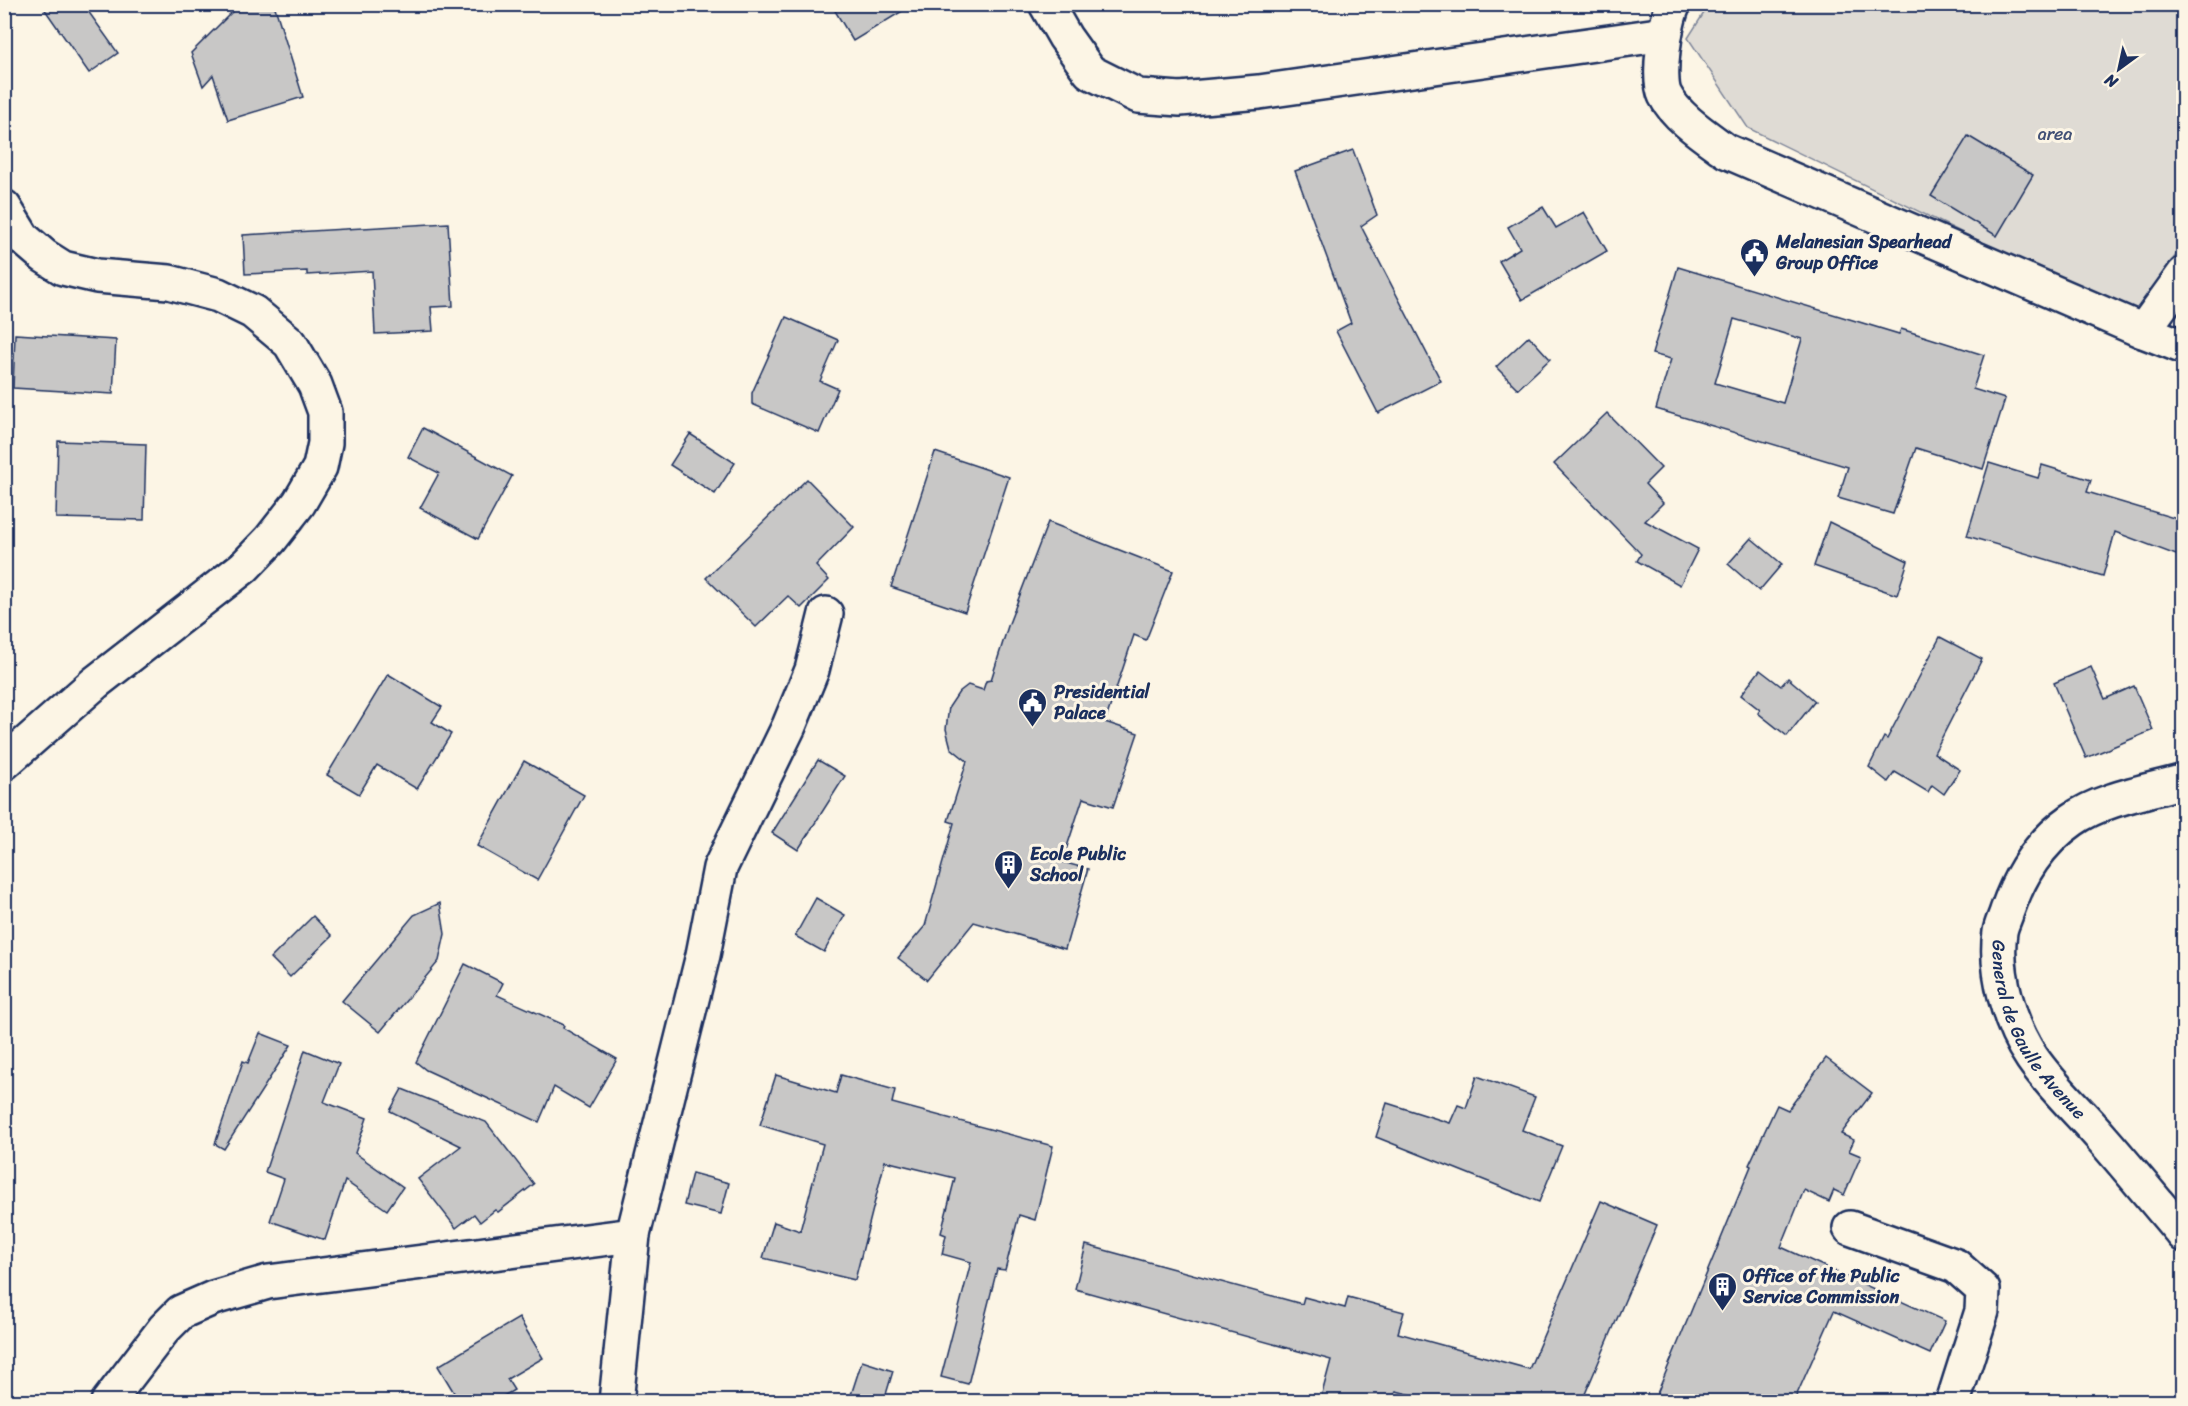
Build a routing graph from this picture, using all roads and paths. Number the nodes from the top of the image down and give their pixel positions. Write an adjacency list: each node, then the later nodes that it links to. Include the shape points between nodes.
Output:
1 (1046, 4): 2 (street, via 1090,72 1138,96 1180,99 1259,92)
2 (1670, 19): 5 (street, via 1662,54 1664,94 1686,120 1726,151)
3 (4, 207): 8 (street, via 23,238 63,268 97,276 169,282 218,295 253,312 290,343 315,385 325,412 320,467 299,503 270,540 244,567 95,683)
4 (2184, 274): 5 (street)
5 (2143, 331): 6 (street)
6 (2184, 347)
7 (826, 614): 11 (street, via 812,670 789,726 720,868 703,955)
8 (4, 763)
9 (2184, 781): 12 (street, General de Gaulle Avenue, via 2092,809 2049,838 2031,859 2014,892 2000,931 1999,957 2003,988 2031,1057)
10 (1850, 1228): 15 (street, via 1956,1266 1983,1290 1982,1311)
11 (633, 1235): 13 (street, via 268,1282 213,1298 181,1312); 14 (street)
12 (2184, 1235)
13 (108, 1401)
14 (616, 1401)
15 (1953, 1401)

